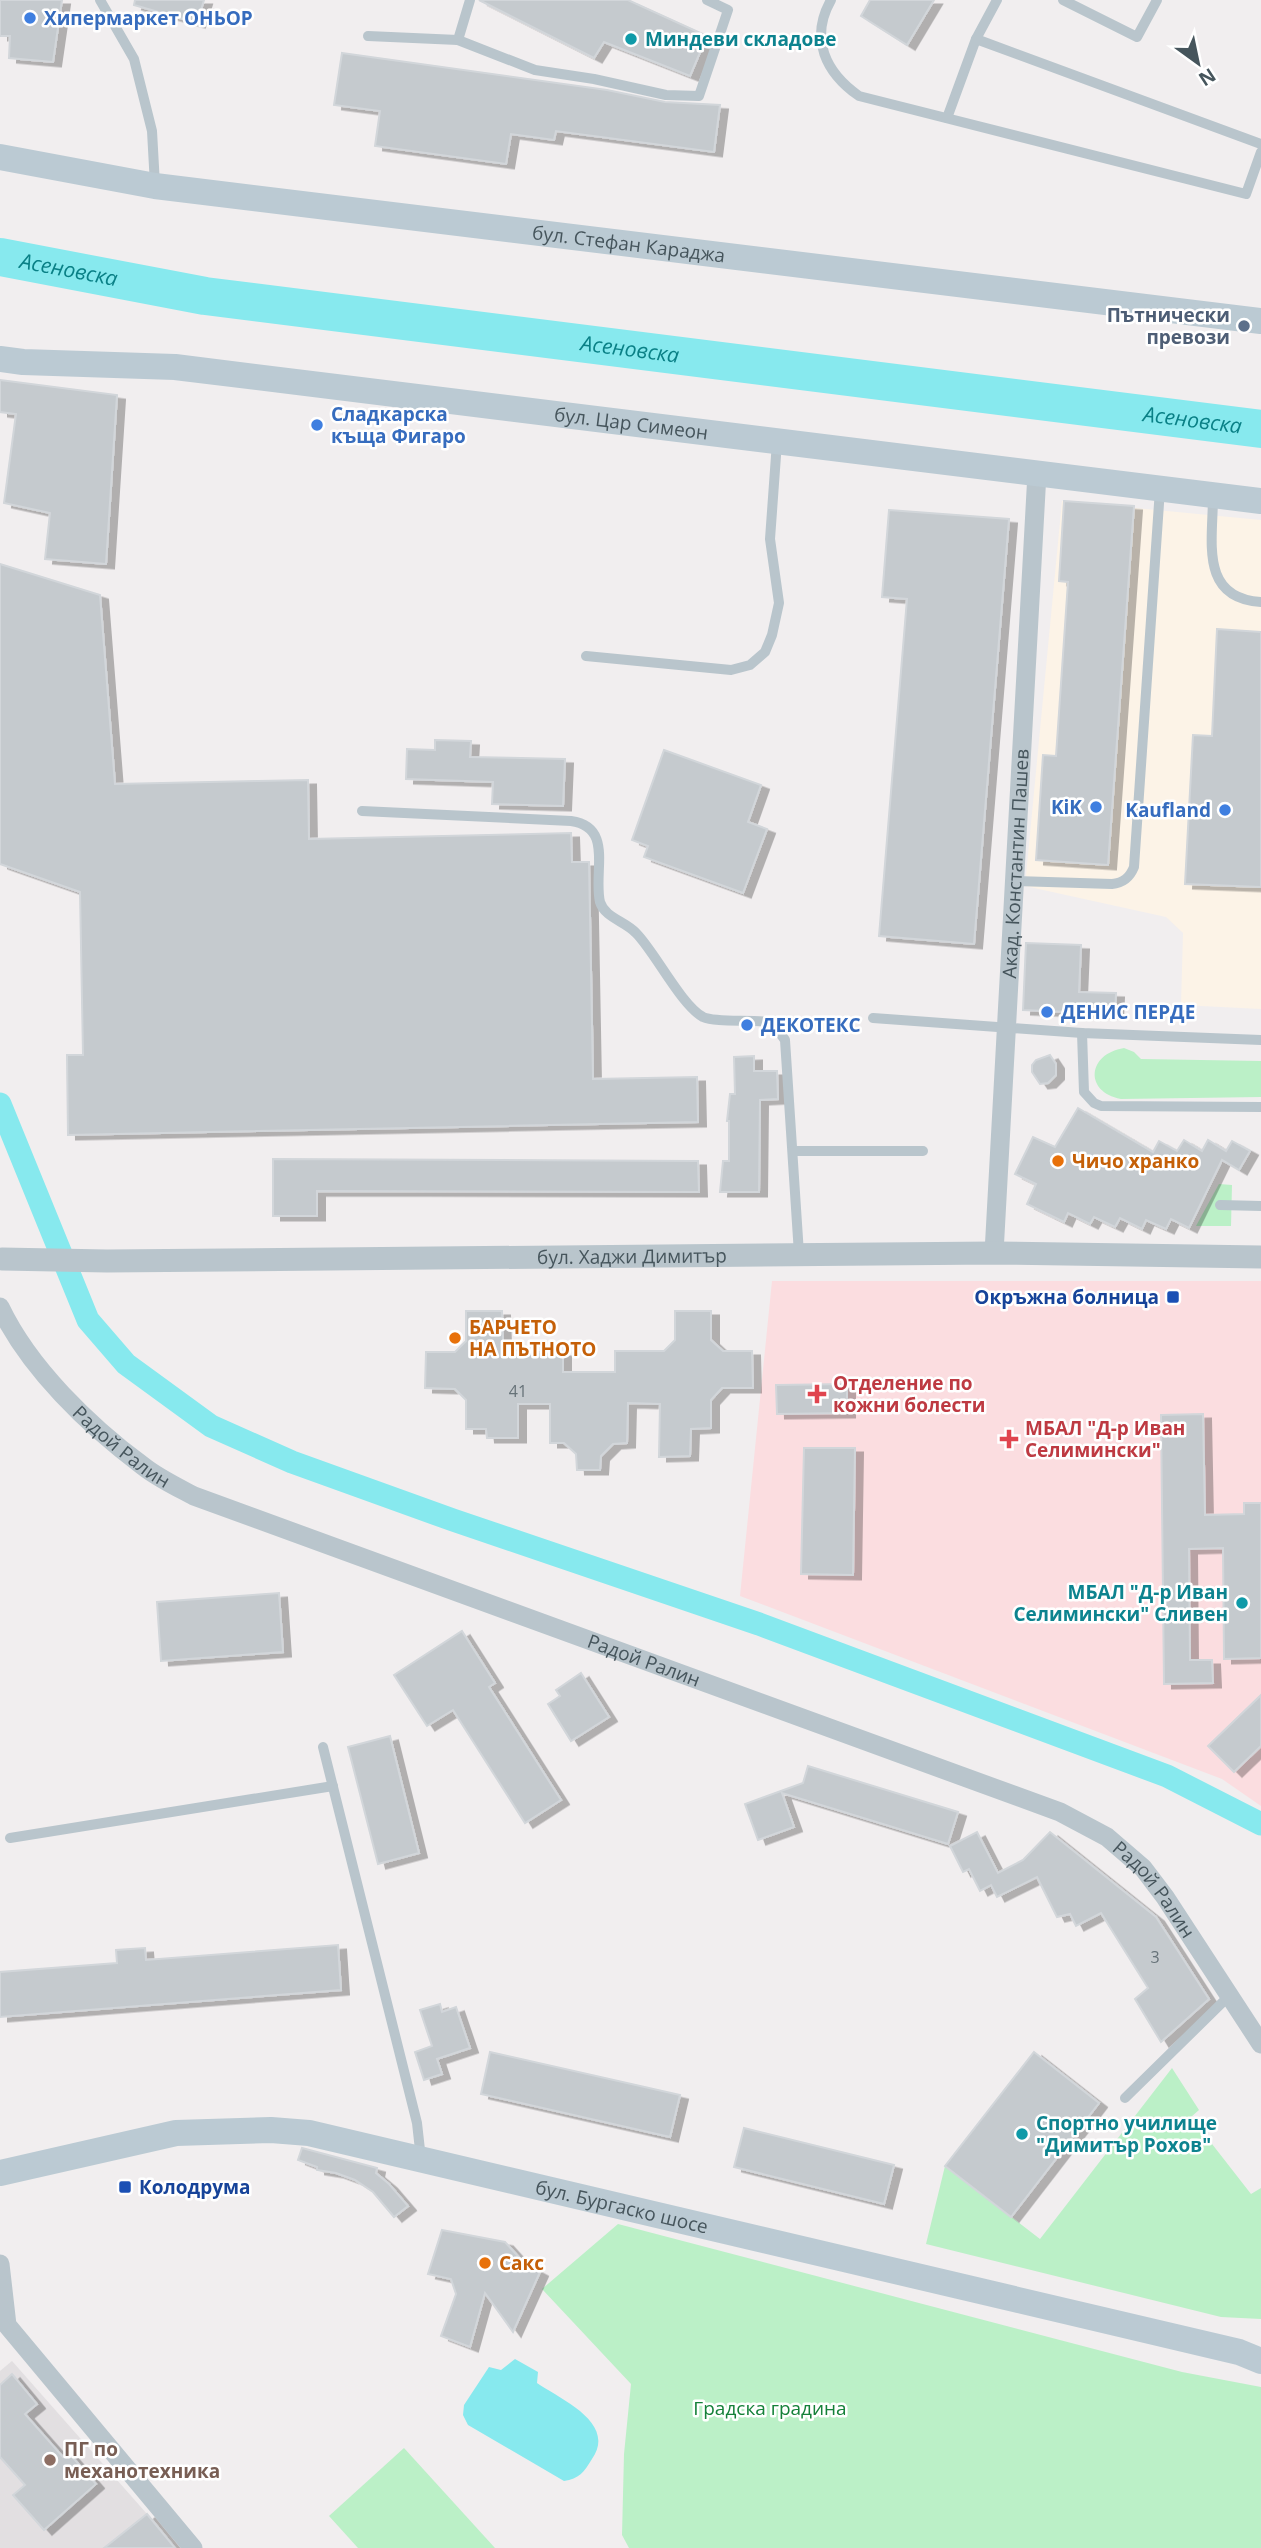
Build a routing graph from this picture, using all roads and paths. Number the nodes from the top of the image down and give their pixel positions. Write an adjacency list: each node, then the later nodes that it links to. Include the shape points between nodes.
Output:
1 (100, 0): 15 (lane, via 134,59 152,131)
2 (470, 0): 10 (lane)
3 (707, 0): 10 (lane, via 728,10 699,96 666,95 535,70)
4 (831, 0): 11 (lane, via 821,29 822,49 842,84 859,96)
5 (997, 0): 9 (lane)
6 (1063, 0): 7 (lane, via 1137,37)
7 (1157, 0)
8 (368, 36): 10 (lane)
9 (976, 39): 11 (lane); 12 (lane)
10 (458, 40)
11 (947, 118): 13 (lane, via 1246,194)
12 (1261, 144)
13 (1261, 152)
14 (0, 157): 15 (main road, бул. Стефан Караджа)
15 (155, 186): 16 (main road, бул. Стефан Караджа)
16 (1261, 321)
17 (0, 359): 18 (main road, бул. Цар Симеон, via 175,367)
18 (778, 441): 19 (main road, бул. Цар Симеон); 24 (lane, via 769,539 779,603 765,652 750,665 731,670)
19 (1037, 473): 20 (main road, бул. Цар Симеон); 26 (street, Акад. Константин Пашев)
20 (1160, 489): 21 (main road, бул. Цар Симеон); 26 (lane, via 1134,867 1118,883)
21 (1213, 495): 22 (main road, бул. Цар Симеон); 23 (lane, via 1217,579 1236,597)
22 (1261, 501)
23 (1261, 602)
24 (586, 656)
25 (362, 811): 32 (lane, via 586,824 597,841 604,910 634,931 691,1006 704,1017 767,1022 781,1033 787,1048)
26 (1014, 881): 28 (street, Акад. Константин Пашев)
27 (873, 1018): 28 (lane)
28 (1006, 1026): 29 (lane); 36 (street, Акад. Константин Пашев)
29 (1082, 1033): 30 (lane); 31 (lane, via 1082,1085 1088,1098 1101,1106)
30 (1261, 1040)
31 (1261, 1107)
32 (793, 1151): 33 (lane); 37 (lane)
33 (923, 1151)
34 (1220, 1205): 35 (lane)
35 (1261, 1206)
36 (994, 1253): 37 (street, бул. Хаджи Димитър); 38 (street, бул. Хаджи Димитър)
37 (799, 1255): 39 (street, бул. Хаджи Димитър)
38 (1261, 1257)
39 (6, 1259)
40 (0, 1307): 44 (street, Радой Ралин, via 32,1358 85,1418 144,1468 194,1496 1060,1812 1107,1837 1143,1868)
41 (323, 1747): 42 (lane)
42 (333, 1786): 43 (lane); 47 (lane)
43 (10, 1838)
44 (1230, 1995): 45 (street, Радой Ралин); 46 (lane)
45 (1261, 2044)
46 (1125, 2098)
47 (421, 2159): 48 (main road, бул. Бургаско шосе, via 309,2133 257,2130 176,2133); 51 (main road, бул. Бургаско шосе)
48 (0, 2173)
49 (0, 2264): 50 (street)
50 (4, 2328): 52 (street)
51 (1254, 2356)
52 (193, 2548)

